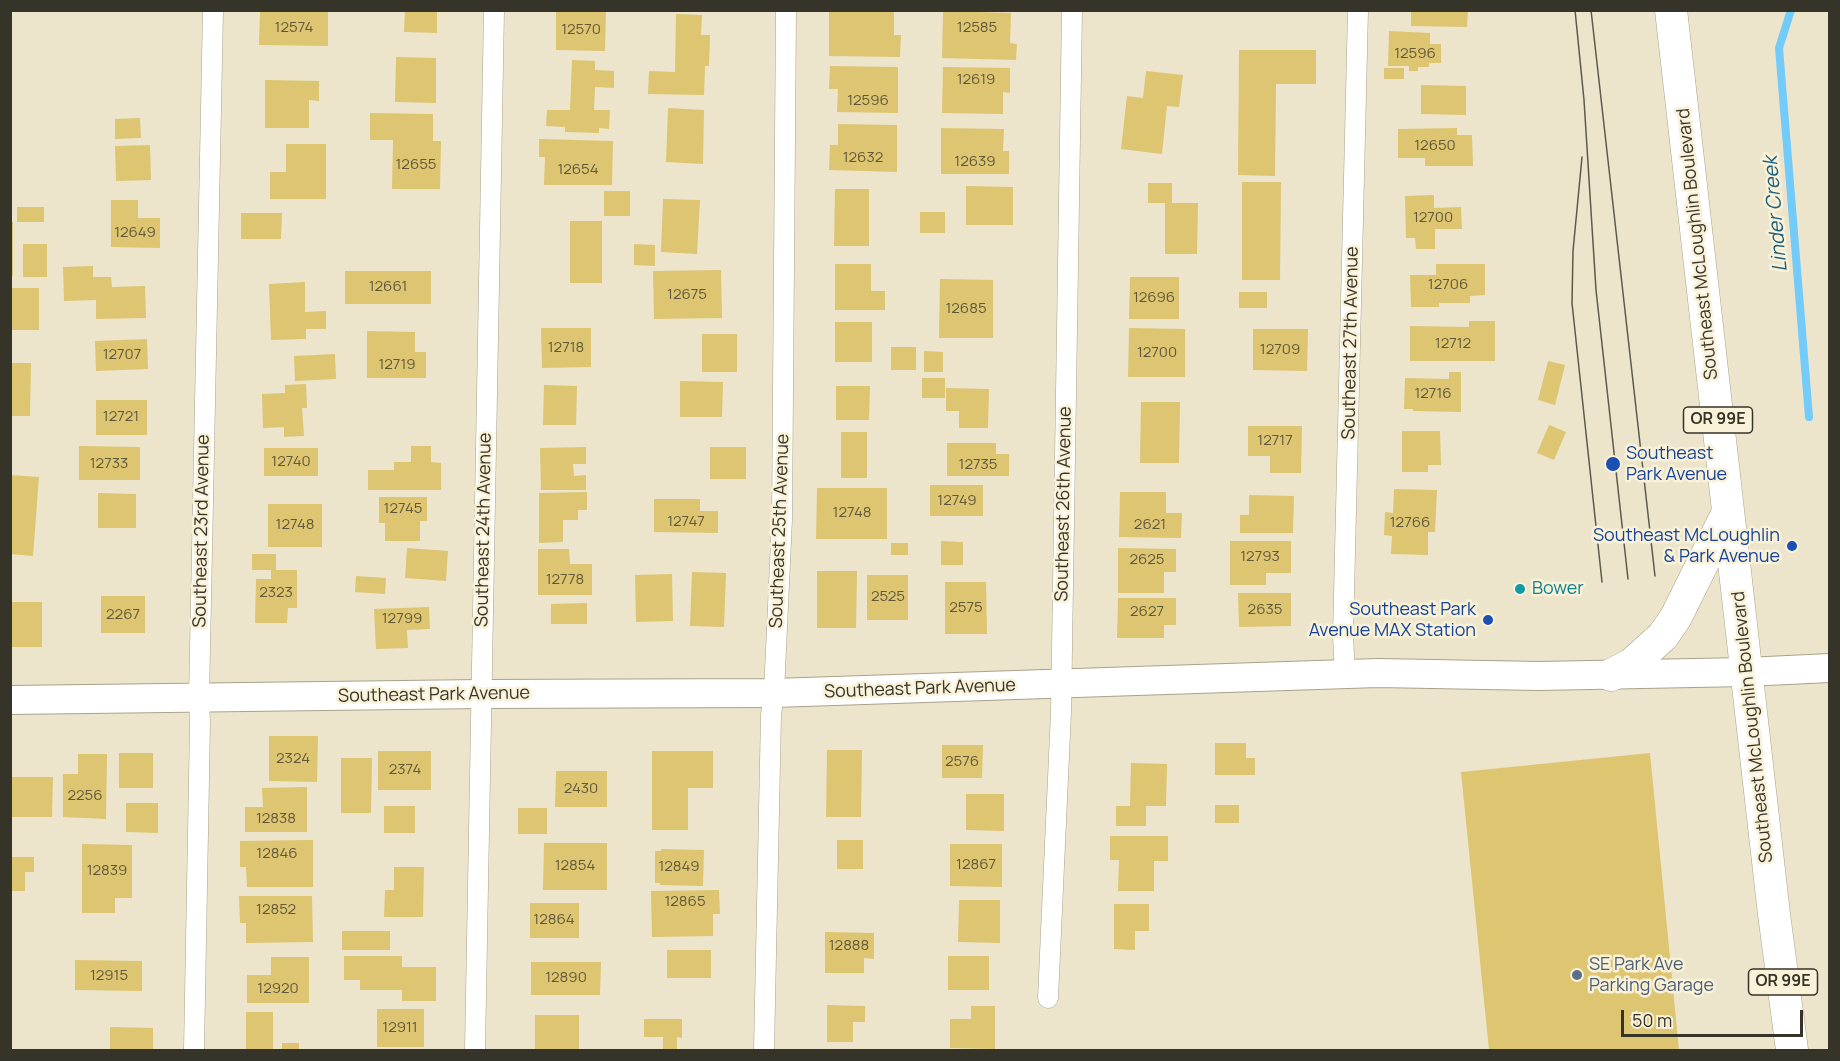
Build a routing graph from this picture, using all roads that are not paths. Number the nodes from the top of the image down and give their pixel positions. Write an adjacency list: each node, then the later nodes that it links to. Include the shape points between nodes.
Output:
1 (213, 10): 15 (street, Southeast 23rd Avenue)
2 (495, 10): 14 (street, Southeast 24th Avenue)
3 (786, 10): 13 (street, Southeast 25th Avenue, via 782,519)
4 (1072, 10): 12 (street, Southeast 26th Avenue)
5 (1358, 10): 10 (street, Southeast 27th Avenue)
6 (1671, 10): 7 (main road, Southeast McLoughlin Boulevard / OR 99E)
7 (1728, 512): 9 (main road, Southeast McLoughlin Boulevard / OR 99E); 11 (main road, via 1663,636 1632,664)
8 (1830, 668): 9 (street, Southeast Park Avenue)
9 (1746, 672): 11 (street, Southeast Park Avenue); 21 (main road, Southeast McLoughlin Boulevard / OR 99E)
10 (1345, 674): 11 (street, Southeast Park Avenue); 12 (street, Southeast Park Avenue)
11 (1611, 675)
12 (1060, 684): 13 (street, Southeast Park Avenue); 17 (street, Southeast 26th Avenue)
13 (774, 693): 14 (street, Southeast Park Avenue); 20 (street, Southeast 25th Avenue)
14 (481, 694): 15 (street, Southeast Park Avenue); 19 (street, Southeast 24th Avenue)
15 (199, 698): 16 (street, Southeast Park Avenue); 18 (street, Southeast 23rd Avenue)
16 (10, 700)
17 (1048, 998)
18 (194, 1050)
19 (475, 1050)
20 (764, 1050)
21 (1792, 1050)

